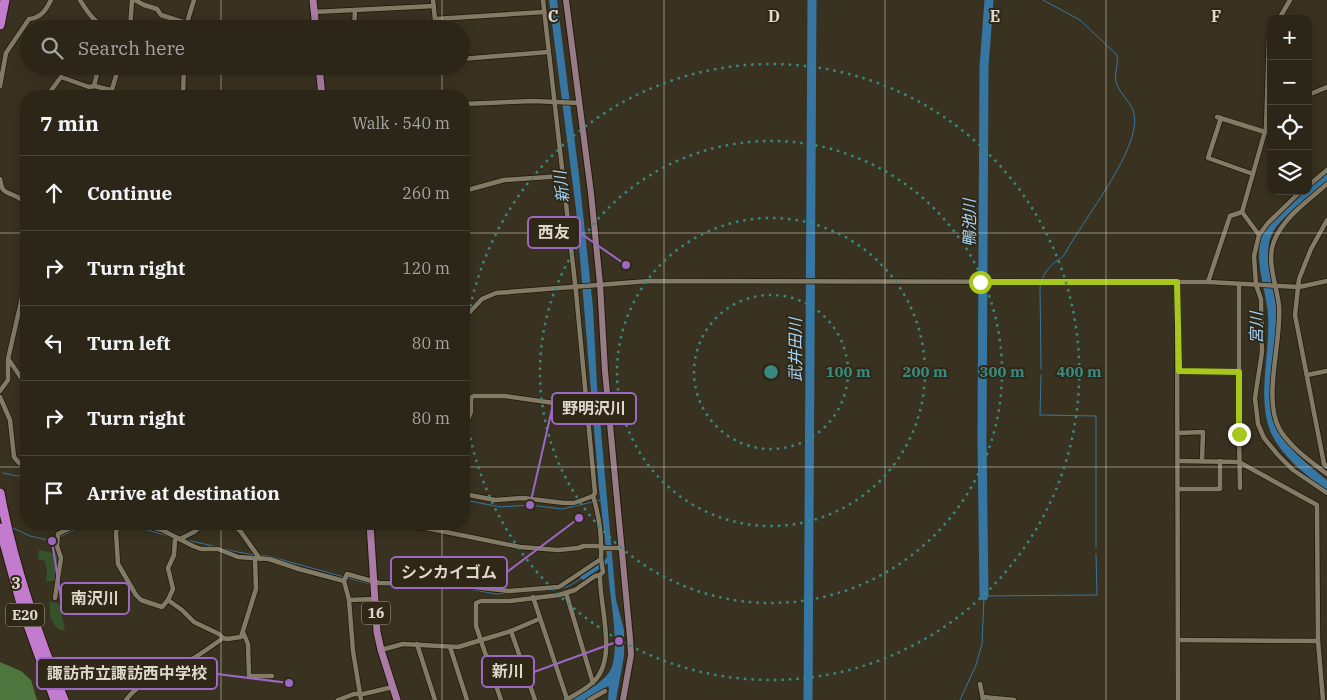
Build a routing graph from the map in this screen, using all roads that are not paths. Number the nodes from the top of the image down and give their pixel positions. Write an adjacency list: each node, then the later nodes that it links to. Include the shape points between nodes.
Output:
1 (51, 0): 16 (street, via 46,11)
2 (80, 0): 17 (street)
3 (134, 0): 18 (street); 19 (street)
4 (194, 0): 20 (street)
5 (313, 0): 12 (main road)
6 (543, 0): 13 (street)
7 (566, 0): 40 (street)
8 (1290, 0): 14 (street)
9 (4, 3): 23 (highway)
10 (433, 3): 11 (street); 15 (street)
11 (355, 10): 12 (street); 22 (street)
12 (314, 12): 21 (main road)
13 (544, 12): 15 (street); 25 (street)
14 (1282, 15)
15 (435, 19)
16 (28, 20)
17 (97, 20)
18 (131, 20)
19 (177, 20)
20 (187, 20)
21 (315, 20)
22 (354, 20)
23 (0, 25)
24 (20, 32): 31 (street, via 6,53)
25 (548, 52): 26 (street); 39 (street)
26 (470, 58)
27 (97, 75): 32 (street)
28 (116, 75): 35 (street)
29 (185, 75): 36 (street)
30 (320, 75): 37 (main road)
31 (0, 86)
32 (94, 86): 34 (street, via 61,76); 35 (street)
33 (1327, 87): 38 (street)
34 (51, 90)
35 (111, 90)
36 (183, 90)
37 (321, 90)
38 (1312, 93)
39 (556, 103): 40 (street); 41 (street); 46 (street)
40 (576, 103): 59 (street, via 592,193)
41 (470, 104)
42 (1268, 105): 43 (street)
43 (1265, 132): 45 (street); 45 (street, via 1219,118 1208,158)
44 (1327, 170): 48 (street)
45 (1253, 174): 53 (street)
46 (563, 176): 50 (street, via 504,180); 62 (street)
47 (0, 179): 52 (street, via 2,190)
48 (1312, 183)
49 (1327, 184): 63 (street, via 1286,222 1275,239 1271,260)
50 (470, 189)
51 (1297, 195): 55 (street)
52 (20, 199)
53 (1242, 212): 55 (street); 58 (street, via 1230,216)
54 (1327, 220): 64 (street, via 1311,248)
55 (1259, 235): 61 (street, via 1254,256)
56 (1327, 281): 64 (street)
57 (1177, 282): 58 (street); 59 (street, via 649,281); 68 (street)
58 (1208, 282): 60 (street)
59 (597, 284): 62 (street); 101 (street)
60 (1239, 284): 61 (street); 70 (street)
61 (1256, 285): 63 (street); 88 (street, via 1261,299 1262,352 1255,398 1258,424 1278,456)
62 (576, 286): 66 (street, via 496,293); 75 (street)
63 (1275, 286): 64 (street); 84 (street, via 1279,334 1273,375 1273,409 1280,429 1297,452)
64 (1299, 287): 71 (street, via 1295,315)
65 (20, 309): 67 (street)
66 (470, 309)
67 (8, 358): 72 (street); 73 (street, via 8,380)
68 (1179, 371): 70 (street); 77 (street)
69 (1327, 371): 71 (street)
70 (1239, 372): 82 (street)
71 (1307, 375): 83 (street)
72 (20, 376)
73 (0, 391)
74 (0, 397): 81 (street, via 10,420 14,457)
75 (586, 405): 76 (street, via 505,396 473,396); 90 (street)
76 (470, 414)
77 (1178, 433): 78 (street); 79 (street, via 1202,432)
78 (1178, 461): 79 (street); 86 (street)
79 (1202, 461): 80 (street)
80 (1220, 461): 82 (street); 86 (street, via 1220,489)
81 (20, 462)
82 (1239, 462): 85 (street); 119 (street, via 1317,504)
83 (1327, 467)
84 (1327, 474)
85 (1240, 488)
86 (1178, 489): 117 (street)
87 (0, 493): 131 (highway, E20, via 30,609)
88 (1327, 493)
89 (470, 495): 90 (street, via 495,500 523,498 564,503)
90 (593, 496): 100 (street)
91 (0, 528): 130 (highway, E20, via 23,611)
92 (66, 530): 108 (street, via 58,534 61,558)
93 (117, 530): 111 (street, via 118,564 136,595 162,607)
94 (162, 530): 99 (street)
95 (196, 530): 99 (street)
96 (239, 530): 102 (street)
97 (370, 530): 106 (main road, 16)
98 (436, 530): 100 (street, via 520,547 558,550 584,546)
99 (179, 539): 102 (street, via 201,549); 111 (street, via 168,568 173,589)
100 (602, 548): 101 (street); 103 (street)
101 (620, 548): 141 (street, via 631,655)
102 (258, 558): 105 (street); 115 (street, via 256,589)
103 (601, 559): 104 (street, via 603,572); 106 (street, via 559,588 509,590)
104 (600, 575): 107 (street); 124 (street, via 605,653 602,671)
105 (344, 581): 106 (street, via 347,574); 112 (street)
106 (374, 581): 110 (main road, 16)
107 (566, 593): 109 (street); 124 (street)
108 (55, 598)
109 (533, 598): 113 (street); 118 (street, via 476,603 476,626)
110 (374, 599): 112 (street); 122 (main road, 16)
111 (168, 600): 116 (street, via 194,622)
112 (349, 600): 128 (street)
113 (539, 619): 114 (street); 139 (street)
114 (511, 631): 118 (street); 138 (street)
115 (243, 632): 116 (street, via 241,637); 123 (street, via 248,644 249,676)
116 (223, 638): 132 (street, via 175,669 151,679)
117 (1178, 640): 119 (street); 143 (street)
118 (481, 641): 121 (street); 137 (street)
119 (1318, 641): 144 (street)
120 (417, 644): 121 (street); 122 (street); 135 (street)
121 (450, 647): 136 (street)
122 (381, 650): 126 (main road, 16)
123 (272, 676)
124 (593, 683): 139 (street)
125 (980, 684): 129 (street)
126 (393, 687): 128 (street); 134 (main road, 16)
127 (605, 691): 140 (street)
128 (360, 697): 133 (street, via 354,694)
129 (983, 698): 142 (street)
130 (55, 700)
131 (64, 700)
132 (126, 700)
133 (338, 700)
134 (397, 700)
135 (435, 700)
136 (468, 700)
137 (500, 700)
138 (534, 700)
139 (566, 700)
140 (588, 700)
141 (622, 700)
142 (1014, 700)
143 (1178, 700)
144 (1323, 700)

